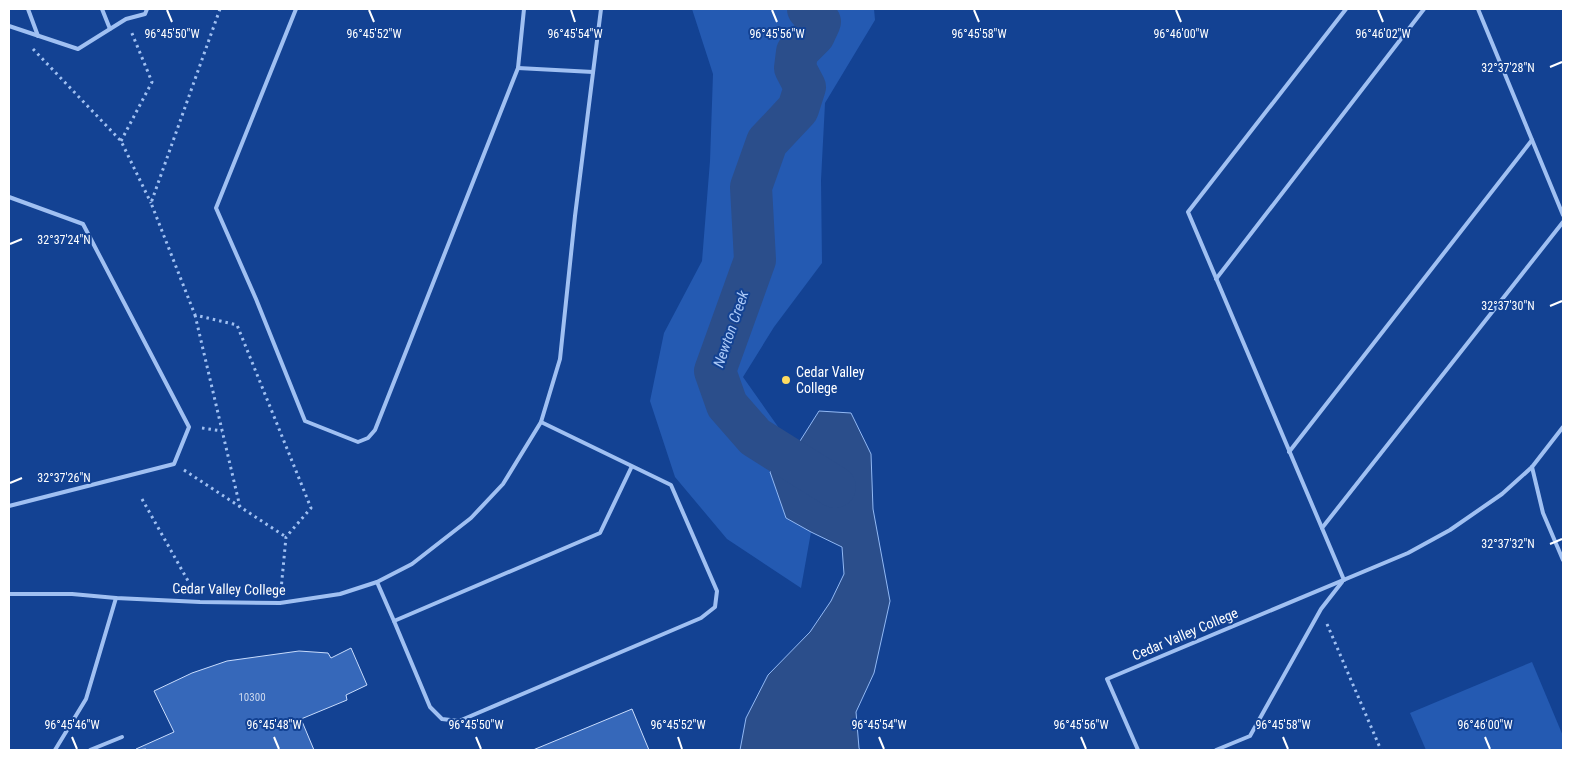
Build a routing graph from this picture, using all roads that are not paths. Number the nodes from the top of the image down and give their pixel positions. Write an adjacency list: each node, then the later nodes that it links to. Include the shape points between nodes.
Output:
1 (28, 9): 12 (lane)
2 (102, 9): 11 (lane)
3 (147, 9): 11 (lane, via 145,14 126,19)
4 (296, 9): 13 (lane, via 216,208 305,421 358,442 375,430)
5 (524, 9): 13 (lane)
6 (601, 9): 14 (lane, Cedar Valley College)
7 (1346, 9): 19 (lane, via 1188,212)
8 (1424, 9): 19 (lane)
9 (1478, 9): 15 (lane)
10 (9, 26): 12 (lane)
11 (110, 29): 12 (lane, via 78,49)
12 (38, 36)
13 (518, 68): 14 (lane)
14 (593, 72): 20 (lane, Cedar Valley College, via 560,359)
15 (1532, 140): 17 (lane); 22 (lane)
16 (9, 196): 25 (lane, via 83,224 189,427 174,464)
17 (1563, 214)
18 (1563, 222): 26 (lane)
19 (1216, 279): 22 (lane)
20 (540, 422): 23 (lane); 29 (lane, Cedar Valley College, via 503,484 471,518 412,564)
21 (1563, 427): 24 (lane, Cedar Valley College)
22 (1289, 452): 26 (lane)
23 (632, 466): 32 (lane, via 600,533); 32 (lane, via 671,485 718,590 715,607 701,618 458,721 442,719 430,707)
24 (1532, 467): 27 (lane, via 1543,513); 28 (lane, Cedar Valley College, via 1502,494 1450,530 1408,553)
25 (9, 506)
26 (1322, 528): 28 (lane)
27 (1563, 560)
28 (1344, 580): 36 (lane, Cedar Valley College, via 1107,679); 37 (lane, Cedar Valley College, via 1321,609 1250,736)
29 (377, 582): 31 (lane, Cedar Valley College, via 340,594 280,603); 32 (lane)
30 (9, 594): 31 (lane, Cedar Valley College)
31 (116, 598): 34 (lane, via 86,699)
32 (394, 621)
33 (122, 736): 35 (lane)
34 (55, 750)
35 (90, 750)
36 (1138, 750)
37 (1216, 750)

